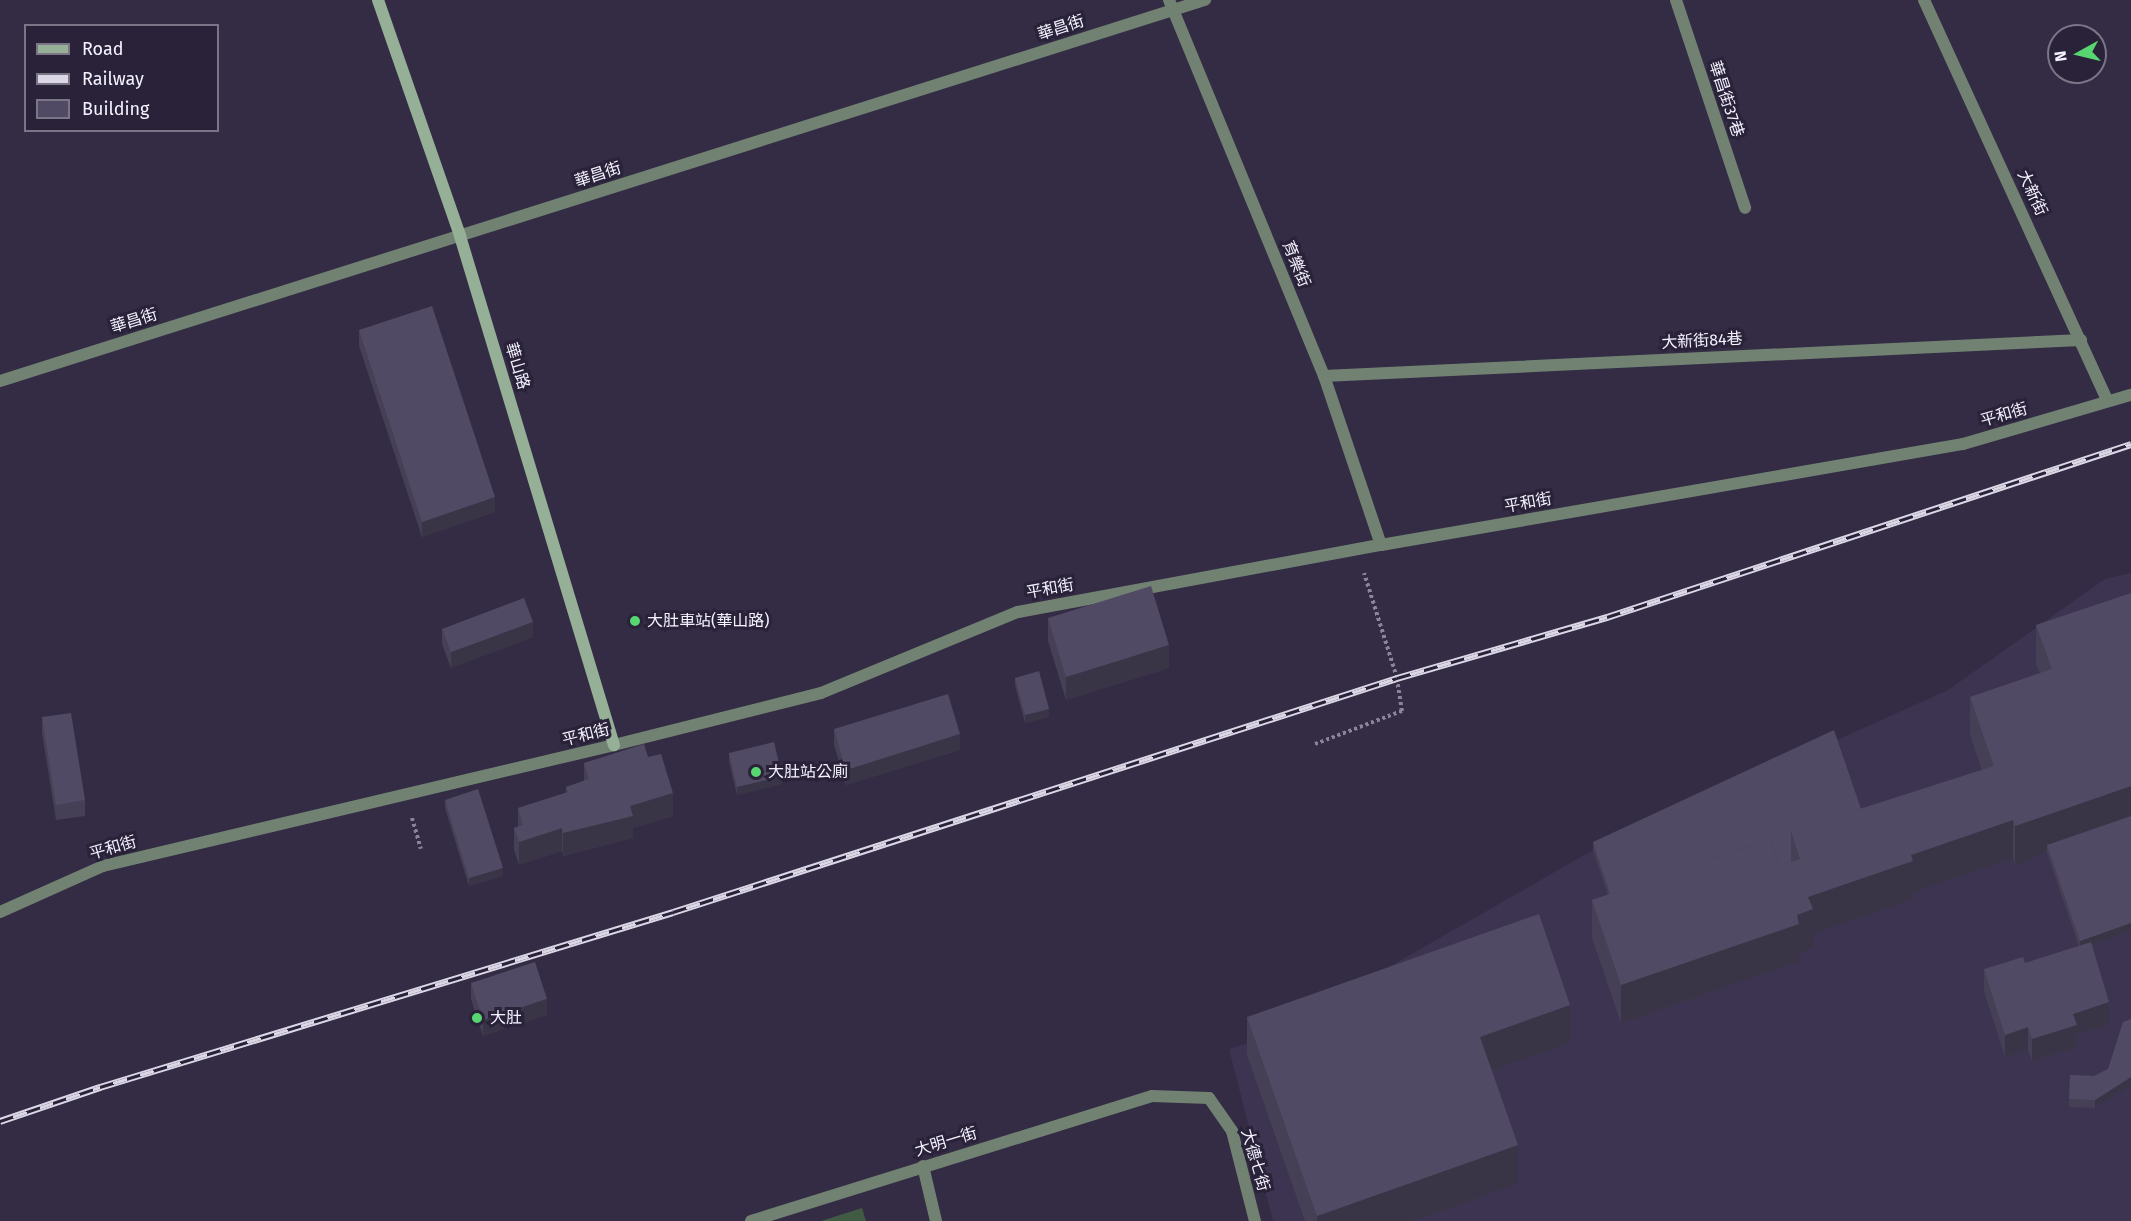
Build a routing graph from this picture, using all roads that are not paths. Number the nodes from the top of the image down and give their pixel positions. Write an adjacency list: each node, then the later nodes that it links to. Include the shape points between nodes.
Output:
1 (378, 0): 7 (street, 華山路)
2 (1205, 0): 5 (street, 華昌街)
3 (1676, 0): 6 (street, 華昌街37巷)
4 (1924, 0): 8 (street, 大新街)
5 (1171, 5): 7 (street, 華昌街); 9 (street, 育樂街)
6 (1745, 208)
7 (460, 236): 10 (street, 華昌街); 14 (street, 華山路)
8 (2081, 340): 9 (street, 大新街84巷); 12 (street, 大新街)
9 (1324, 376): 13 (street, 育樂街)
10 (0, 381)
11 (2131, 395): 12 (street, 平和街)
12 (2108, 401): 13 (street, 平和街, via 1963,444)
13 (1381, 545): 14 (street, 平和街, via 1018,612 821,693)
14 (614, 745): 15 (street, 平和街, via 102,866)
15 (0, 912)
16 (1152, 1096): 17 (street, 大明一街); 20 (street, 大德七街, via 1209,1098 1232,1131)
17 (923, 1166): 18 (street, 大明一街); 19 (street)
18 (751, 1221)
19 (936, 1221)
20 (1255, 1221)

